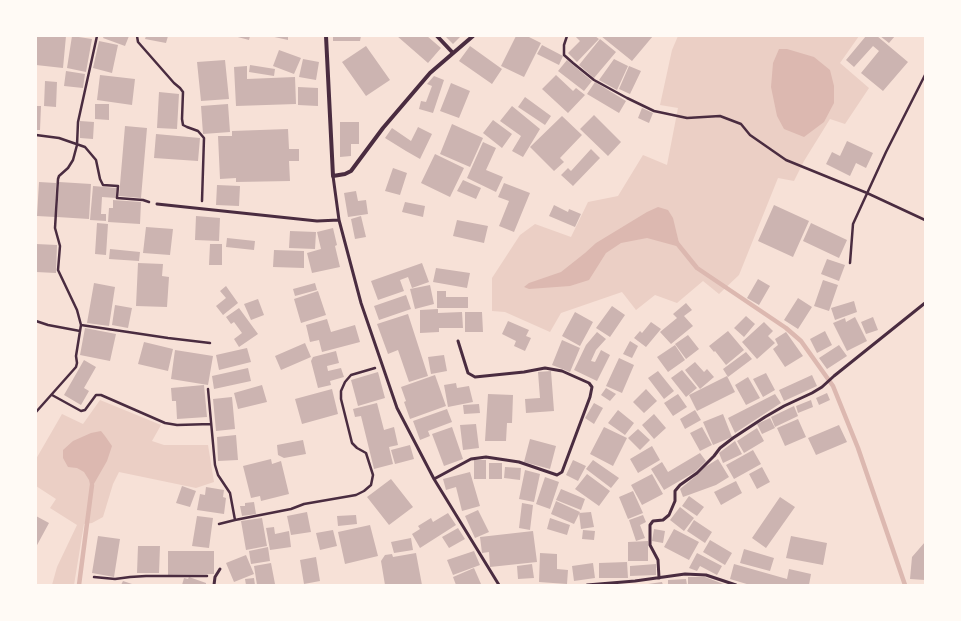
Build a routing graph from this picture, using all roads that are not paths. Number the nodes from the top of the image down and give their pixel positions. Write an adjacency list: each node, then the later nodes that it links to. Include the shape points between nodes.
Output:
1 (326, 36): 5 (street)
2 (437, 36): 4 (street)
3 (473, 36): 4 (street)
4 (453, 53): 5 (street, via 430,73 383,128 351,171)
5 (333, 176): 7 (lane)
6 (157, 204): 7 (lane, via 317,221)
7 (339, 220): 10 (lane, via 361,303 397,408)
8 (925, 303): 12 (lane, via 822,387 765,416 733,438 697,473 680,485 675,491 675,501 669,515 663,520 653,521 650,525 650,545 658,560)
9 (458, 341): 10 (lane, via 468,373 475,377 545,368 562,371 589,383 592,387 562,472 557,475 519,462 486,457 472,459)
10 (434, 479): 14 (lane)
11 (220, 569): 13 (lane)
12 (659, 578): 15 (lane); 16 (lane, via 685,574 706,575)
13 (214, 585)
14 (499, 585)
15 (587, 585)
16 (736, 585)

